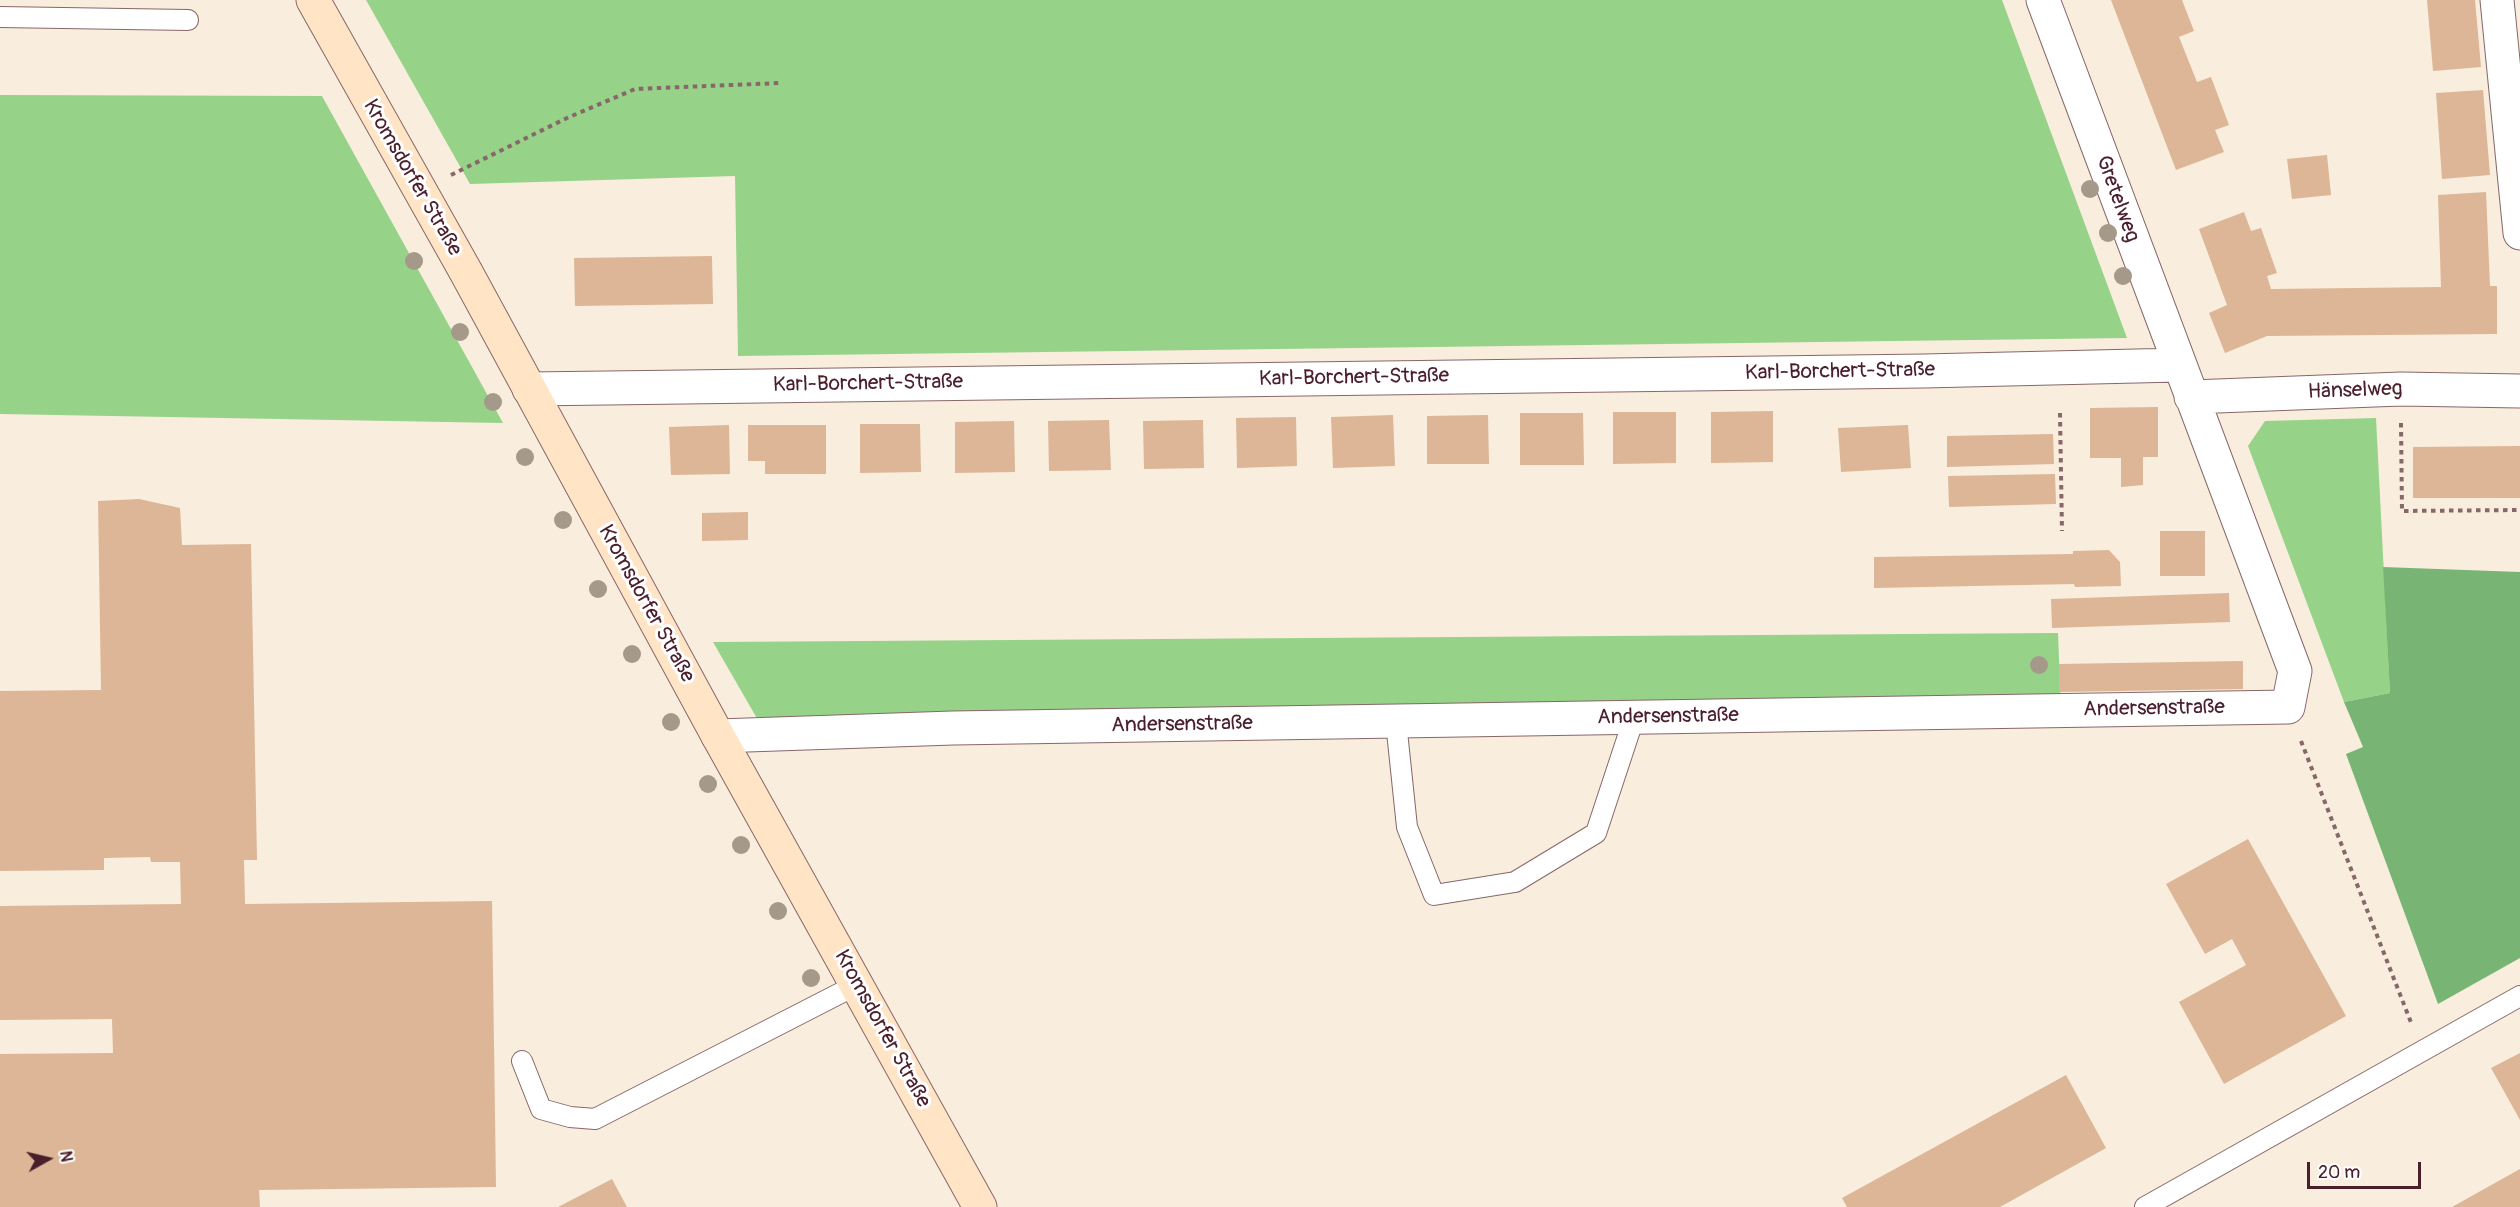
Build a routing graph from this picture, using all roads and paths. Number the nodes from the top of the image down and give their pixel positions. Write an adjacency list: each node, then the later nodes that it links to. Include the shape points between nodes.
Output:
1 (313, 0): 8 (street, Kromsdorfer Straße)
2 (2043, 0): 10 (street, Gretelweg)
3 (2497, 0): 6 (street)
4 (0, 16): 5 (lane)
5 (188, 20)
6 (2511, 52): 9 (street)
7 (780, 83): 8 (path, via 634,90)
8 (419, 190): 11 (street, Kromsdorfer Straße)
9 (2520, 233)
10 (2179, 365): 11 (street, Karl-Borchert-Straße); 14 (street, Gretelweg)
11 (529, 388): 21 (street, Kromsdorfer Straße)
12 (2401, 389): 13 (street, Hänselweg); 14 (street, Hänselweg); 16 (path, via 2402,511)
13 (2520, 391)
14 (2191, 397): 18 (street, via 2295,671)
15 (2060, 413): 17 (path)
16 (2520, 510)
17 (2062, 531)
18 (2288, 707): 19 (street, Andersenstraße); 24 (path)
19 (1634, 718): 20 (street, Andersenstraße); 20 (lane, via 1596,833 1515,882 1434,895 1407,827)
20 (1396, 722): 21 (street, Andersenstraße, via 953,728)
21 (718, 736): 22 (street, Kromsdorfer Straße)
22 (858, 984): 25 (lane, via 595,1119 542,1109); 26 (street, Kromsdorfer Straße)
23 (2520, 996): 24 (lane)
24 (2422, 1051): 27 (lane)
25 (522, 1061)
26 (980, 1207)
27 (2145, 1207)

